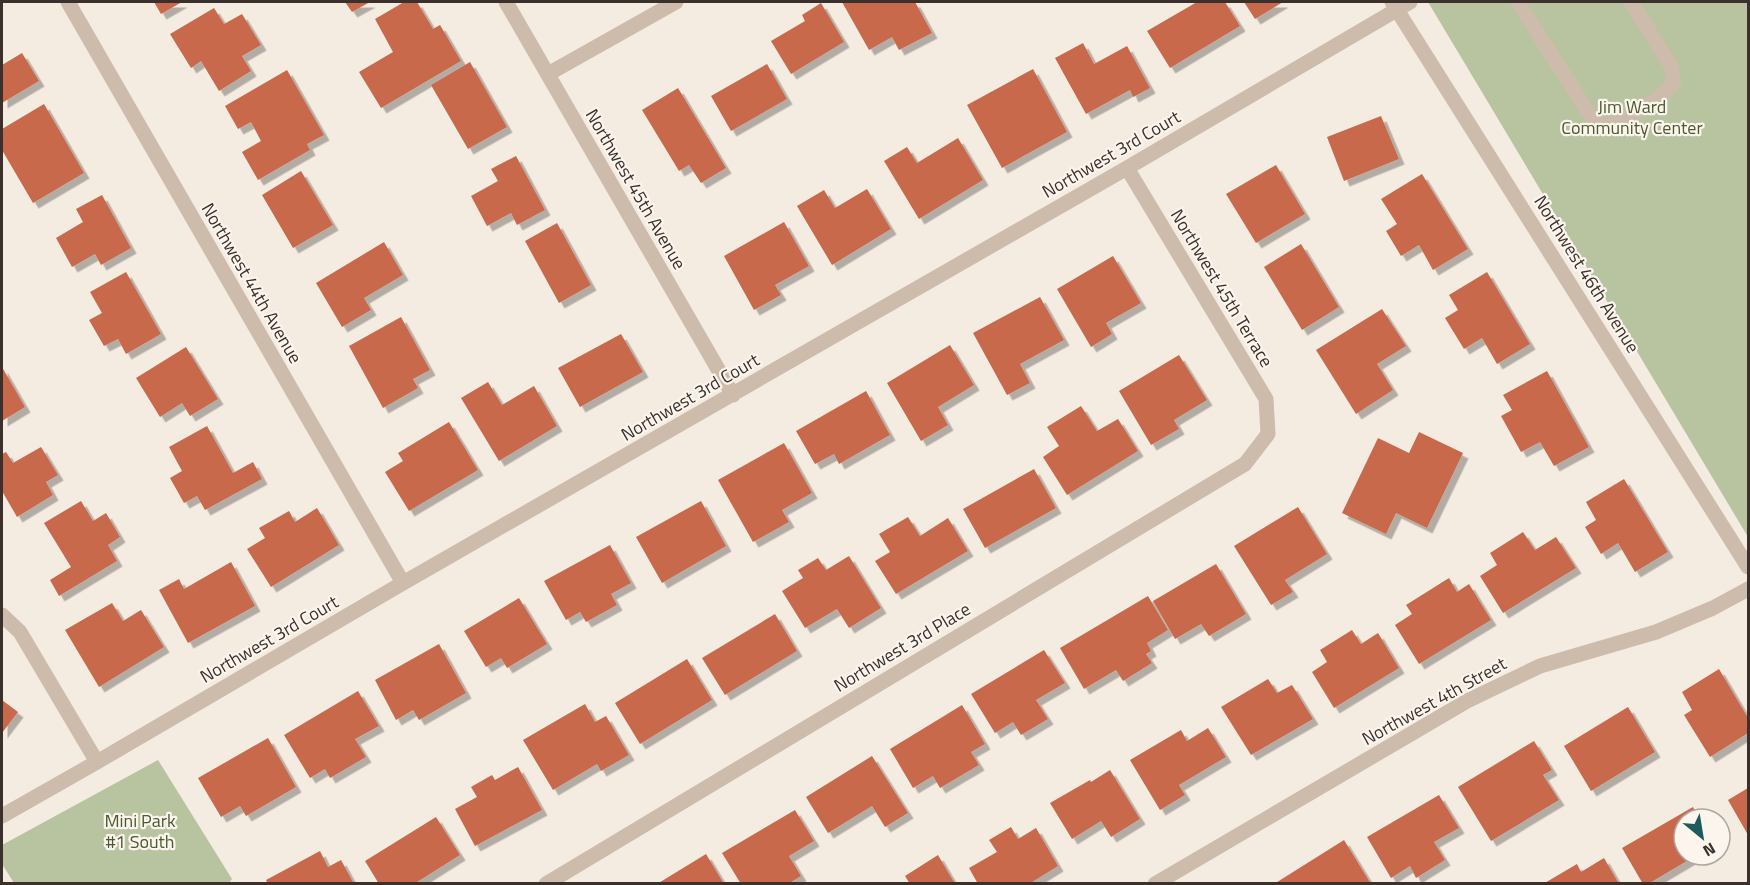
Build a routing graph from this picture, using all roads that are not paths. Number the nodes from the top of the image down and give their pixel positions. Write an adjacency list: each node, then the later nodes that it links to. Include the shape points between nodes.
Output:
1 (68, 2): 12 (street, Northwest 44th Avenue)
2 (506, 2): 7 (street, Northwest 45th Avenue)
3 (676, 2): 7 (street)
4 (1518, 2): 5 (street, via 1591,117 1602,124 1616,124 1661,97 1674,82 1671,66)
5 (1631, 2)
6 (1400, 4): 8 (street, Northwest 3rd Court); 11 (street, Northwest 46th Avenue)
7 (548, 74): 9 (street, Northwest 45th Avenue)
8 (1127, 168): 9 (street, Northwest 3rd Court); 10 (street, Northwest 45th Terrace, via 1266,399)
9 (733, 395): 12 (street, Northwest 3rd Court)
10 (1268, 434): 17 (street, Northwest 3rd Place, via 1245,464)
11 (1749, 567)
12 (403, 583): 15 (street, Northwest 3rd Court)
13 (1749, 589): 18 (street, Northwest 4th Street, via 1656,632 1540,666 1467,701)
14 (2, 615): 15 (street, via 20,632)
15 (98, 762): 16 (street, Northwest 3rd Court)
16 (2, 816)
17 (546, 884)
18 (1155, 884)

